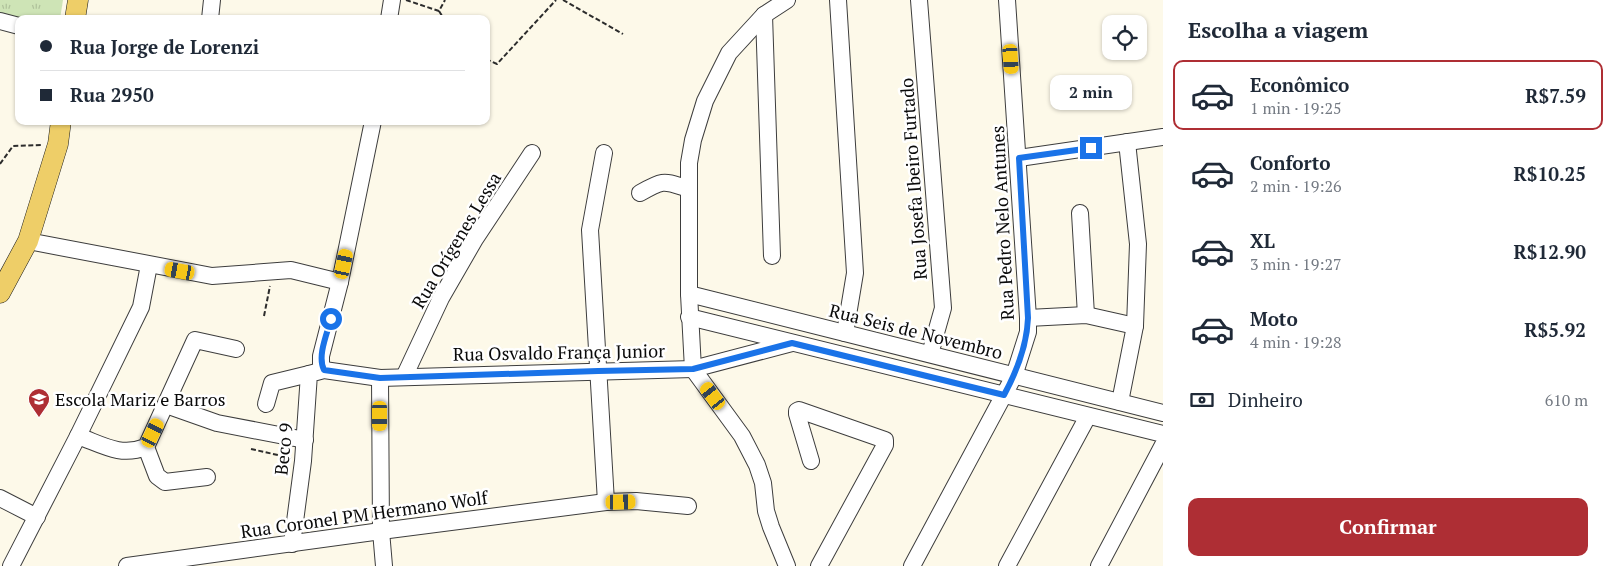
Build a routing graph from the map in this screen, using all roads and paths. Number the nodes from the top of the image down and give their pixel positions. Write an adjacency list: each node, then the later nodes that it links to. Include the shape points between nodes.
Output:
1 (78, 0): 13 (main road)
2 (212, 0): 14 (street)
3 (392, 0): 15 (street)
4 (406, 0): 12 (path)
5 (445, 0): 12 (path)
6 (556, 0): 21 (path, via 497,64)
7 (563, 0): 20 (path)
8 (787, 0): 17 (street)
9 (838, 0): 46 (street, via 855,273)
10 (919, 0): 49 (street, Rua Josefa Ibeiro Furtado, via 943,308)
11 (1007, 0): 29 (street, Rua Pedro Nelo Antunes)
12 (439, 11): 16 (path)
13 (76, 15)
14 (210, 15)
15 (390, 15)
16 (442, 15)
17 (764, 15): 31 (street, via 729,52 704,100 689,163); 35 (street)
18 (0, 21): 19 (street)
19 (15, 25)
20 (623, 34)
21 (490, 61)
22 (60, 125): 26 (main road)
23 (372, 125): 38 (street, Beco 9)
24 (1163, 137): 25 (street)
25 (1127, 142): 29 (street); 45 (street, via 1138,244)
26 (58, 144): 30 (path, via 13,146); 34 (main road)
27 (532, 153): 54 (street, Rua Orígenes Lessa, via 475,239 441,298)
28 (604, 153): 51 (street, via 590,230)
29 (1019, 158): 44 (street, Rua Pedro Nelo Antunes)
30 (0, 164)
31 (689, 189): 32 (street, via 666,182); 40 (street)
32 (640, 193)
33 (1080, 213): 41 (street)
34 (28, 241): 36 (street); 39 (main road)
35 (772, 256)
36 (149, 265): 37 (street, via 212,276); 63 (street, via 141,307)
37 (273, 271): 38 (street, via 291,270); 42 (path)
38 (340, 282): 52 (street, Beco 9)
39 (0, 293)
40 (689, 294): 43 (street); 46 (street, Rua Seis de Novembro)
41 (1086, 315): 44 (street); 45 (street)
42 (264, 316)
43 (689, 317): 47 (street); 50 (street)
44 (1028, 318): 53 (street, Rua Pedro Nelo Antunes, via 1028,332)
45 (1135, 326): 57 (street)
46 (845, 333): 49 (street, Rua Seis de Novembro)
47 (792, 343): 50 (street, Rua Osvaldo França Junior); 56 (street)
48 (236, 349): 58 (street, via 195,340)
49 (930, 354): 53 (street, Rua Seis de Novembro)
50 (693, 369): 51 (street, Rua Osvaldo França Junior); 81 (street, via 742,436 757,465 770,527)
51 (598, 371): 54 (street, Rua Osvaldo França Junior); 72 (street)
52 (317, 372): 55 (street, Rua Osvaldo França Junior); 59 (street, via 272,383); 64 (street, Beco 9)
53 (1014, 376): 56 (street, Rua Pedro Nelo Antunes); 57 (street, Rua Seis de Novembro)
54 (404, 377): 55 (street, Rua Osvaldo França Junior)
55 (380, 378): 75 (street)
56 (1004, 395): 61 (street); 83 (street, Rua Pedro Nelo Antunes)
57 (1120, 402): 60 (street, Rua Seis de Novembro)
58 (166, 404): 64 (street, via 217,423); 66 (street)
59 (266, 404)
60 (1163, 413)
61 (1088, 416): 62 (street); 84 (street)
62 (1163, 434)
63 (78, 436): 66 (street, via 122,452); 74 (street)
64 (305, 440): 68 (street, Beco 9)
65 (1163, 445): 85 (street)
66 (146, 447): 70 (street, via 157,476 165,482)
67 (252, 449): 68 (path)
68 (303, 460): 76 (street, Beco 9)
69 (811, 461): 82 (street, via 797,414 799,410 884,440 885,445)
70 (207, 477)
71 (0, 498): 74 (street)
72 (606, 502): 73 (street, Rua Coronel PM Hermano Wolf); 75 (street, Rua Coronel PM Hermano Wolf)
73 (688, 506)
74 (37, 517): 78 (street)
75 (381, 531): 76 (street, Rua Coronel PM Hermano Wolf); 80 (street)
76 (292, 544): 77 (street, Rua Coronel PM Hermano Wolf)
77 (156, 564): 79 (street, Rua Coronel PM Hermano Wolf)
78 (11, 566)
79 (127, 566)
80 (384, 566)
81 (787, 566)
82 (819, 566)
83 (912, 566)
84 (1007, 566)
85 (1099, 566)

